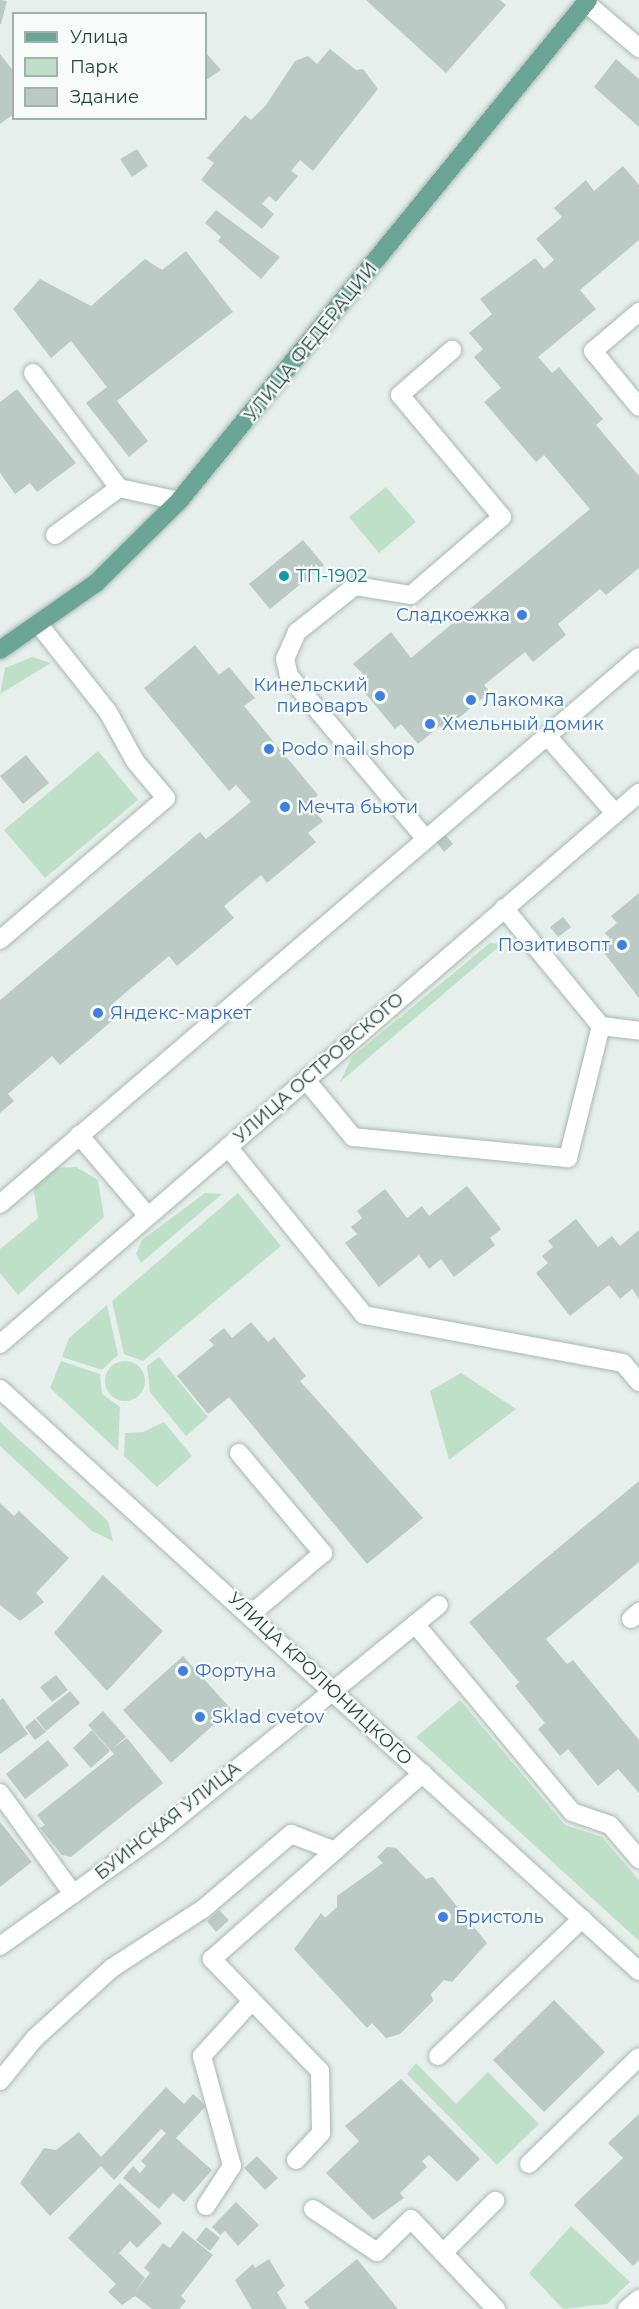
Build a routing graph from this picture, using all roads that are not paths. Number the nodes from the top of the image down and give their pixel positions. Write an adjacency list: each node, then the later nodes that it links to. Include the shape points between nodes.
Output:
1 (587, 2): 2 (street); 8 (main road, УЛИЦА ФЕДЕРАЦИИ)
2 (639, 48)
3 (639, 312): 6 (street, via 593,351)
4 (452, 350): 16 (street, via 400,395 502,517 411,595 355,586 297,632 285,659 289,676)
5 (33, 373): 7 (street)
6 (639, 407)
7 (119, 488): 8 (street); 9 (street)
8 (179, 501): 10 (main road, УЛИЦА ФЕДЕРАЦИИ, via 96,583)
9 (55, 535)
10 (40, 626): 11 (main road, УЛИЦА ФЕДЕРАЦИИ); 18 (street, via 108,712 135,761 166,798)
11 (0, 650)
12 (639, 657): 13 (street)
13 (547, 736): 15 (street); 16 (street)
14 (639, 793): 15 (street, УЛИЦА ОСТРОВСКОГО)
15 (615, 813): 17 (street, УЛИЦА ОСТРОВСКОГО)
16 (425, 838): 22 (street)
17 (504, 908): 19 (street); 21 (street, УЛИЦА ОСТРОВСКОГО)
18 (0, 940)
19 (601, 1026): 20 (street); 21 (street, via 568,1158 353,1137)
20 (639, 1031)
21 (306, 1080): 23 (street, УЛИЦА ОСТРОВСКОГО)
22 (79, 1135): 24 (street); 25 (street)
23 (228, 1147): 25 (street, УЛИЦА ОСТРОВСКОГО); 27 (street, via 364,1315 623,1363)
24 (0, 1204)
25 (148, 1216): 26 (street, УЛИЦА ОСТРОВСКОГО)
26 (0, 1344)
27 (639, 1382)
28 (0, 1389): 31 (street, УЛИЦА КРОЛЮНИЦКОГО)
29 (239, 1453): 31 (street, via 323,1553)
30 (439, 1605): 32 (street, БУИНСКАЯ УЛИЦА)
31 (250, 1615): 33 (street, УЛИЦА КРОЛЮНИЦКОГО)
32 (416, 1624): 33 (street, БУИНСКАЯ УЛИЦА); 37 (street, via 572,1812 610,1825)
33 (332, 1691): 34 (street, УЛИЦА КРОЛЮНИЦКОГО); 38 (street, БУИНСКАЯ УЛИЦА, via 157,1834)
34 (423, 1773): 36 (street); 39 (street, УЛИЦА КРОЛЮНИЦКОГО)
35 (0, 1793): 38 (street)
36 (335, 1851): 42 (street, via 212,1959); 45 (street, via 291,1834 203,1909 112,1968 35,2038)
37 (639, 1859)
38 (73, 1894): 40 (street, БУИНСКАЯ УЛИЦА)
39 (582, 1919): 41 (street, УЛИЦА КРОЛЮНИЦКОГО); 43 (street)
40 (0, 1946)
41 (639, 1971)
42 (252, 2001): 46 (street, via 320,2071 321,2133); 49 (street, via 202,2056 232,2166)
43 (438, 2056)
44 (636, 2066): 47 (street)
45 (0, 2081)
46 (296, 2160)
47 (529, 2164)
48 (495, 2201): 51 (street)
49 (206, 2206)
50 (313, 2209): 51 (street, via 377,2252 411,2219)
51 (443, 2253): 53 (street)
52 (639, 2299): 54 (street)
53 (496, 2309)
54 (627, 2309)

